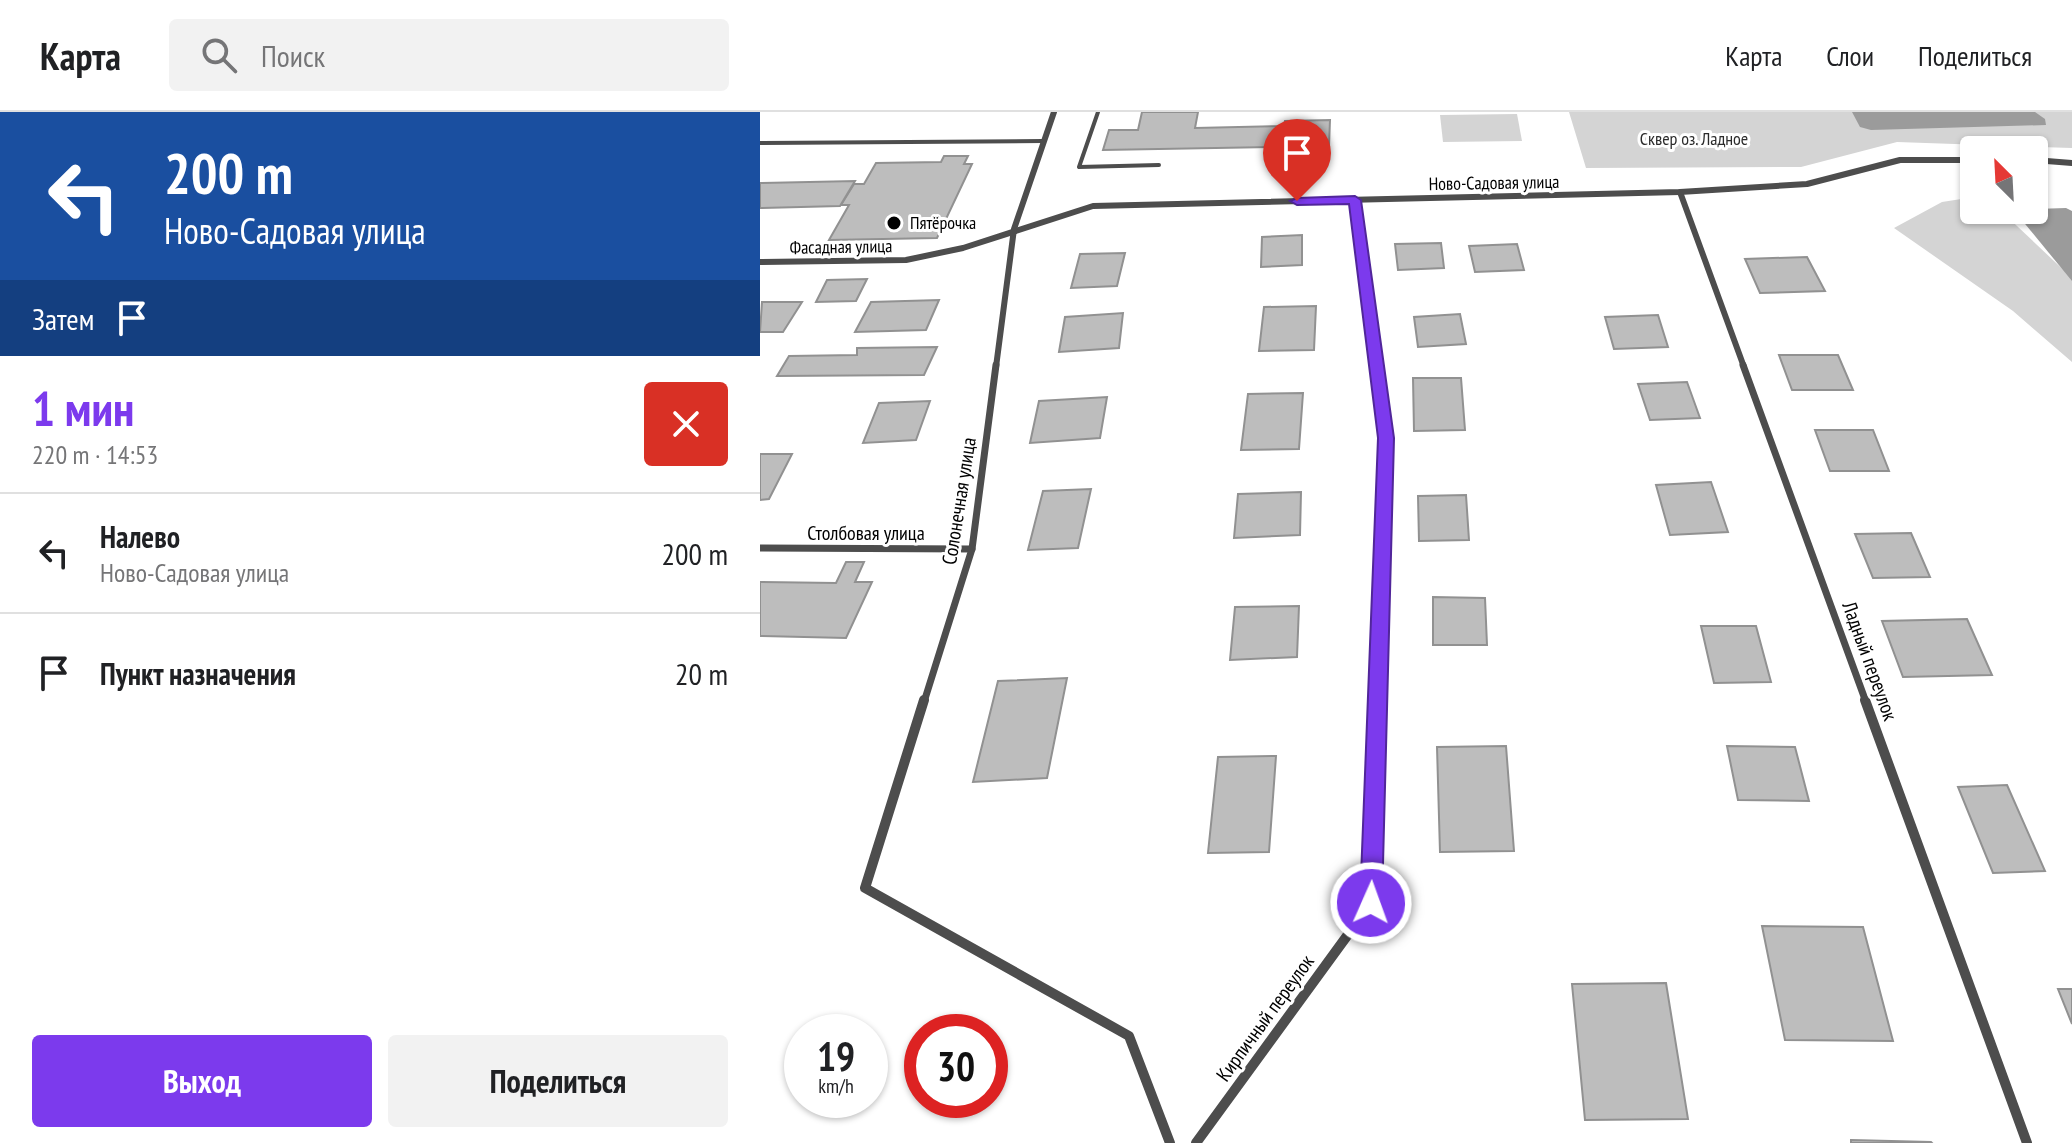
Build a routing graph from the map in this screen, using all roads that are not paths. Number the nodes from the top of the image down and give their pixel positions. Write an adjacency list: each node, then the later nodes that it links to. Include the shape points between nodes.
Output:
1 (1054, 112): 3 (street, Солонечная улица)
2 (1098, 112): 8 (lane, via 1079,167)
3 (1043, 141): 4 (lane); 11 (street, Солонечная улица)
4 (760, 143)
5 (1960, 160): 9 (street, Ново-Садовая улица, via 1900,160 1807,184)
6 (2048, 161): 7 (street)
7 (2072, 163)
8 (1159, 165)
9 (1680, 192): 10 (street, Ново-Садовая улица); 17 (street, Ладный переулок)
10 (1355, 200): 11 (street, Ново-Садовая улица, via 1093,206); 16 (street, Кирпичный переулок, via 1386,438 1371,903)
11 (1014, 229): 12 (street, Фасадная улица, via 963,248 906,260); 14 (street, Солонечная улица)
12 (760, 262)
13 (760, 548): 14 (street, Столбовая улица)
14 (972, 549): 15 (street, Солонечная улица, via 865,888 1129,1036)
15 (1170, 1143)
16 (1196, 1143)
17 (2027, 1143)

